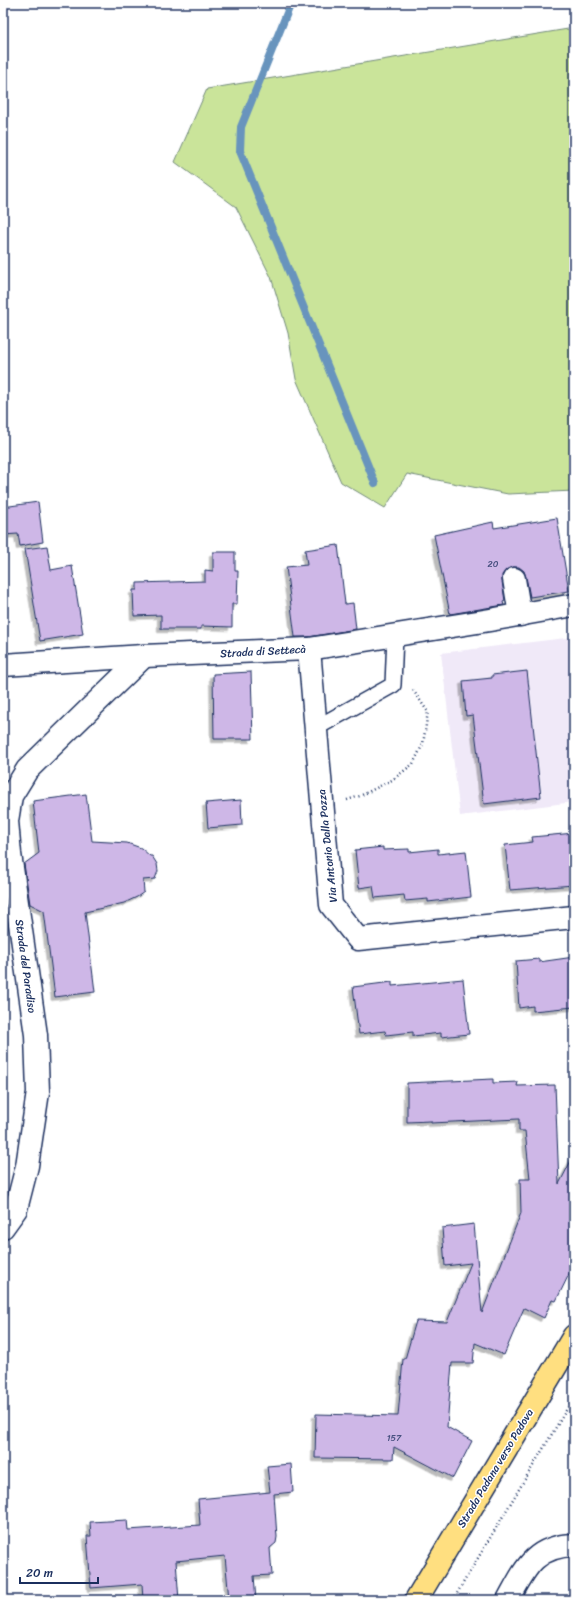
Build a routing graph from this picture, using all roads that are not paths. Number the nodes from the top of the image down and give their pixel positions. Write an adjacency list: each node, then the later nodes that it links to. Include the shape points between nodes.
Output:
1 (514, 579): 3 (street)
2 (574, 605): 3 (street, Strada di Settecà)
3 (520, 615): 4 (street, Strada di Settecà)
4 (395, 635): 5 (street, Strada di Settecà); 8 (lane, via 393,684)
5 (309, 649): 6 (street, Strada di Settecà); 8 (street, Via Antonio Dalla Pozza)
6 (144, 656): 7 (street, Strada di Settecà); 10 (street, Strada del Paradiso, via 27,770 11,796 7,821 10,854 36,1035 38,1092 27,1166 16,1209)
7 (3, 665)
8 (316, 728): 9 (street, Via Antonio Dalla Pozza, via 331,905 358,939)
9 (574, 917)
10 (3, 1227)
11 (574, 1336): 13 (main road, Strada Padana verso Padova)
12 (574, 1545): 14 (street, via 550,1548 540,1554 522,1575)
13 (416, 1600)
14 (508, 1600)

